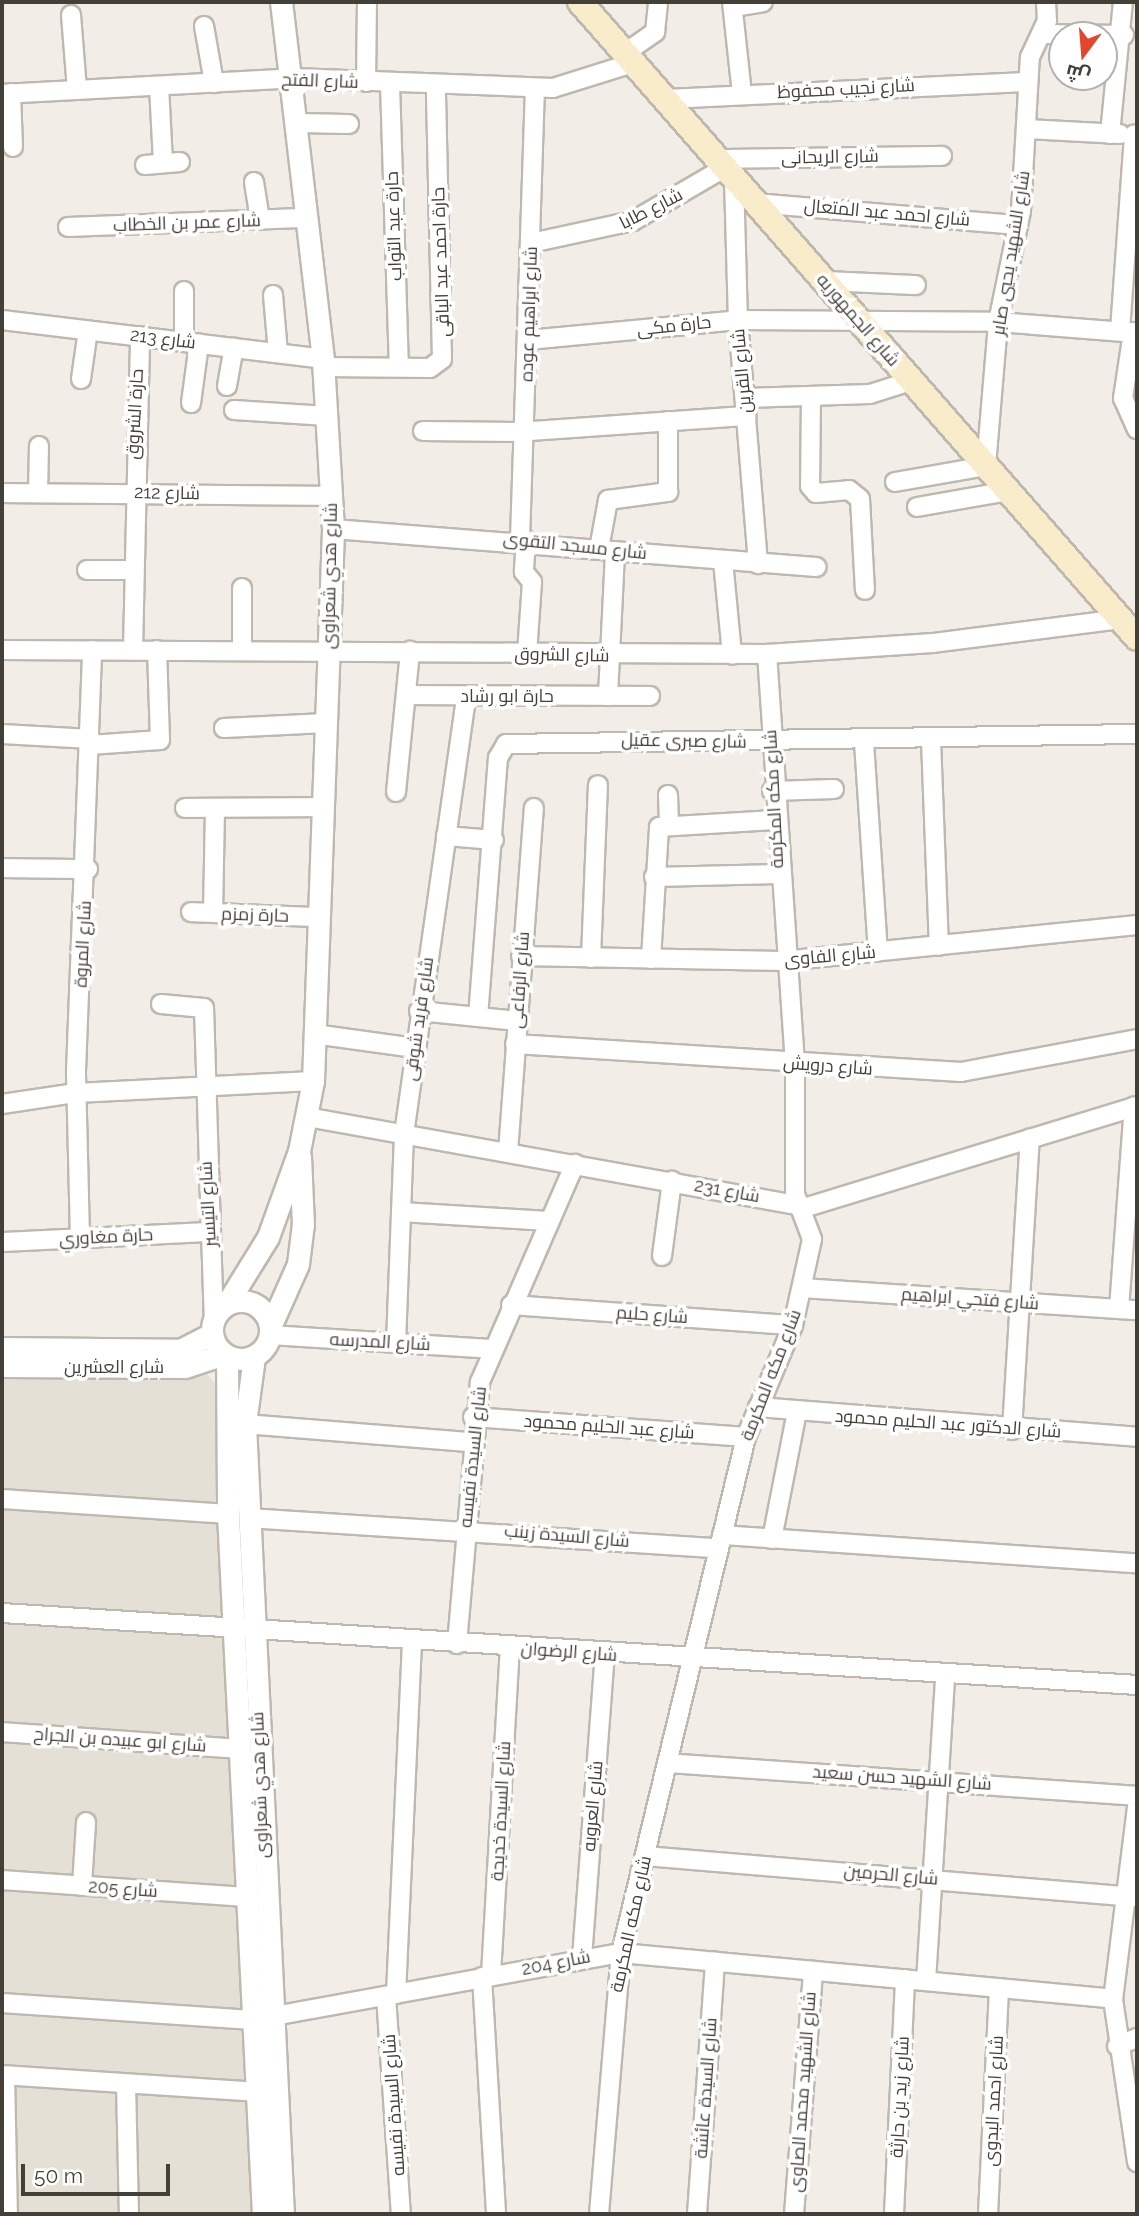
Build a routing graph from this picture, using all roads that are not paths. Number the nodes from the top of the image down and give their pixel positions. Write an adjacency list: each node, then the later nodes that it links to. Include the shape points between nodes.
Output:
1 (281, 2): 14 (street, شارع هدي شعراوى)
2 (367, 2): 15 (street)
3 (580, 2): 13 (main road, شارع الجمهوريه)
4 (658, 2): 13 (street, شارع الفتح, via 655,32)
5 (763, 2): 8 (street)
6 (1046, 2): 11 (street, شارع الشهيد يحيي صابر)
7 (1124, 2): 12 (street)
8 (732, 4): 24 (street)
9 (71, 16): 22 (street)
10 (204, 26): 17 (street)
11 (1041, 34): 12 (street); 16 (street, شارع الشهيد يحيي صابر)
12 (1124, 35): 29 (street)
13 (629, 58): 21 (street, شارع الفتح, via 573,85); 25 (main road, شارع الجمهوريه)
14 (293, 78): 15 (street, شارع الفتح); 17 (street, شارع الفتح); 26 (street, شارع هدي شعراوى)
15 (366, 82): 18 (street, شارع الفتح)
16 (1028, 82): 24 (street, شارع نجيب محفوظ); 28 (street, شارع الشهيد يحيي صابر)
17 (215, 83): 19 (street, شارع الفتح)
18 (390, 84): 20 (street, شارع الفتح); 58 (street, حارة عبد التواب)
19 (159, 86): 22 (street, شارع الفتح); 33 (street)
20 (436, 86): 21 (street, شارع الفتح); 58 (street, حارة احمد عبد الباقى, via 443,355 435,367)
21 (535, 89): 41 (street, شارع ابراهيم عوده)
22 (77, 90): 23 (street, شارع الفتح)
23 (6, 94): 31 (street)
24 (742, 94): 25 (street, شارع نجيب محفوظ)
25 (665, 99): 34 (main road, شارع الجمهوريه)
26 (298, 123): 27 (street); 37 (street, شارع هدي شعراوى)
27 (349, 124)
28 (1027, 129): 29 (street); 39 (street, شارع الشهيد يحيي صابر)
29 (1110, 134): 30 (street)
30 (1136, 134): 51 (street)
31 (13, 147)
32 (942, 156): 34 (street, شارع الريحانى)
33 (163, 163)
34 (725, 168): 36 (main road, شارع الجمهوريه); 41 (street, شارع طابا, via 633,221); 47 (street, شارع القرين)
35 (254, 182): 38 (street)
36 (755, 203): 39 (street, شارع احمد عبد المتعال); 42 (main road, شارع الجمهوريه)
37 (307, 218): 38 (street, شارع عمر بن الخطاب); 57 (street, شارع هدي شعراوى)
38 (260, 220): 40 (street, شارع عمر بن الخطاب)
39 (1018, 225): 48 (street, شارع الشهيد يحيي صابر)
40 (68, 227)
41 (531, 243): 53 (street, شارع ابراهيم عوده)
42 (824, 281): 43 (street); 49 (main road, شارع الجمهوريه)
43 (916, 285)
44 (184, 291): 54 (street)
45 (273, 295): 56 (street)
46 (2, 320): 50 (street, شارع 213)
47 (738, 320): 49 (street, حارة مكى); 53 (street, حارة مكى); 64 (street, شارع القرين)
48 (998, 323): 49 (street, حارة مكى); 51 (street, حارة مكى); 72 (street, شارع الشهيد يحيي صابر)
49 (863, 326): 60 (main road, شارع الجمهوريه)
50 (88, 330): 52 (street, شارع 213); 59 (street)
51 (1130, 332): 68 (street, via 1123,398)
52 (140, 336): 54 (street, شارع 213); 75 (street, حارة الشروق)
53 (528, 340): 70 (street, شارع ابراهيم عوده)
54 (191, 343): 55 (street, شارع 213); 63 (street)
55 (234, 348): 56 (street, شارع 213); 61 (street)
56 (278, 353): 57 (street, شارع 213)
57 (324, 363): 58 (street, حارة احمد عبد الباقى); 66 (street, شارع هدي شعراوى)
58 (399, 368)
59 (81, 379)
60 (911, 381): 62 (street, via 880,393); 72 (main road, شارع الجمهوريه)
61 (227, 386)
62 (811, 396): 64 (street); 89 (street, via 810,486 816,493 849,490 860,499)
63 (191, 403)
64 (745, 407): 67 (street); 84 (street, شارع القرين)
65 (234, 410): 66 (street)
66 (327, 416): 78 (street, شارع هدي شعراوى)
67 (668, 421): 70 (street); 82 (street, via 668,492 607,500)
68 (1137, 429)
69 (423, 431): 70 (street)
70 (525, 432): 81 (street, شارع ابراهيم عوده)
71 (39, 446): 77 (street)
72 (986, 466): 73 (street); 74 (main road, شارع الجمهوريه)
73 (895, 482)
74 (1008, 491): 79 (street); 90 (main road, شارع الجمهوريه)
75 (132, 492): 77 (street, شارع 212); 78 (street, شارع 212); 87 (street, حارة الشروق)
76 (2, 493): 77 (street, شارع 212)
77 (38, 493)
78 (332, 496): 80 (street, شارع هدي شعراوى)
79 (917, 507)
80 (333, 529): 81 (street, شارع مسجد التقوى); 93 (street, شارع هدي شعراوى)
81 (523, 540): 82 (street, شارع مسجد التقوى); 99 (street, شارع ابراهيم عوده, via 524,572 532,582)
82 (607, 550): 83 (street, شارع مسجد التقوى); 102 (street)
83 (723, 561): 84 (street, شارع مسجد التقوى); 101 (street)
84 (758, 564): 85 (street, شارع مسجد التقوى)
85 (817, 567)
86 (87, 570): 87 (street)
87 (132, 570): 96 (street, حارة الشروق)
88 (242, 588): 92 (street)
89 (865, 590)
90 (1121, 619): 91 (main road, شارع الجمهوريه); 100 (street, شارع الشروق, via 933,643)
91 (1137, 638)
92 (242, 649): 93 (street, شارع الشروق); 97 (street, شارع الشروق)
93 (329, 649): 98 (street, شارع الشروق); 107 (street, شارع هدي شعراوى)
94 (2, 650): 95 (street, شارع الشروق)
95 (92, 650): 96 (street, شارع الشروق); 112 (street, شارع المروة)
96 (133, 650): 97 (street, شارع الشروق)
97 (157, 650): 112 (street, via 160,740)
98 (410, 651): 99 (street, شارع الشروق); 103 (street)
99 (527, 654): 102 (street, شارع الشروق)
100 (767, 654): 101 (street, شارع الشروق); 114 (street, شارع مكه المكرمة)
101 (732, 655): 102 (street, شارع الشروق)
102 (609, 656): 105 (street)
103 (406, 695): 104 (street, حارة ابو رشاد); 118 (street)
104 (466, 696): 105 (street, حارة ابو رشاد); 126 (street, شارع فريد شوقى)
105 (608, 696): 106 (street, حارة ابو رشاد)
106 (650, 696)
107 (326, 723): 108 (street); 120 (street, شارع هدي شعراوى)
108 (224, 728)
109 (2, 734): 112 (street)
110 (1137, 734): 111 (street, شارع صبرى عقيل)
111 (931, 740): 113 (street, شارع صبرى عقيل); 136 (street)
112 (91, 742): 129 (street, شارع المروة)
113 (864, 742): 114 (street, شارع صبرى عقيل); 137 (street)
114 (769, 743): 117 (street, شارع مكه المكرمة); 127 (street, شارع صبرى عقيل, via 512,742 498,758)
115 (598, 785): 139 (street)
116 (834, 789): 117 (street)
117 (772, 791): 124 (street, شارع مكه المكرمة)
118 (396, 792)
119 (668, 795): 125 (street)
120 (323, 807): 122 (street); 134 (street, شارع هدي شعراوى)
121 (185, 808): 122 (street)
122 (215, 808): 133 (street)
123 (534, 808): 138 (street, شارع الرفاعى)
124 (774, 820): 125 (street); 130 (street, شارع مكه المكرمة)
125 (670, 824): 131 (street, via 655,834)
126 (446, 836): 127 (street); 143 (street, شارع فريد شوقى)
127 (494, 840): 144 (street, شارع صبرى عقيل)
128 (2, 868): 129 (street)
129 (88, 869): 153 (street, شارع المروة)
130 (778, 874): 131 (street); 141 (street, شارع مكه المكرمة)
131 (653, 877): 140 (street)
132 (191, 912): 133 (street, حارة زمزم)
133 (213, 913): 134 (street, حارة زمزم)
134 (318, 917): 146 (street, شارع هدي شعراوى)
135 (1137, 925): 136 (street, شارع الفاوى)
136 (939, 946): 137 (street, شارع الفاوى)
137 (878, 952): 141 (street, شارع الفاوى)
138 (522, 956): 139 (street, شارع الفاوى); 145 (street, شارع الرفاعى)
139 (590, 958): 140 (street, شارع الفاوى)
140 (651, 959): 141 (street, شارع الفاوى)
141 (783, 961): 150 (street, شارع مكه المكرمة)
142 (161, 1004): 152 (street, شارع التيسير, via 204,1006)
143 (419, 1011): 144 (street); 149 (street, شارع فريد شوقى)
144 (478, 1017): 145 (street)
145 (517, 1021): 148 (street, شارع الرفاعى)
146 (314, 1034): 149 (street); 151 (street, شارع هدي شعراوى)
147 (1137, 1039): 150 (street, شارع درويش, via 986,1071)
148 (515, 1044): 150 (street, شارع درويش); 160 (street, شارع الرفاعى)
149 (415, 1048): 157 (street, شارع فريد شوقى)
150 (795, 1064): 163 (street, شارع مكه المكرمة)
151 (313, 1081): 152 (street); 156 (street, شارع هدي شعراوى)
152 (202, 1088): 153 (street); 166 (street, شارع التيسير)
153 (76, 1093): 154 (street); 167 (street, شارع المروة)
154 (2, 1104)
155 (1135, 1106): 158 (street, شارع 231); 173 (street)
156 (307, 1116): 157 (street, شارع 231); 159 (street, شارع هدي شعراوى)
157 (404, 1134): 160 (street, شارع 231); 164 (street, شارع فريد شوقى)
158 (1030, 1139): 163 (street, شارع 231); 171 (street)
159 (299, 1151): 174 (street, شارع هدي شعراوى, via 257,1262); 176 (street, شارع هدي شعراوى, via 303,1225 298,1264)
160 (508, 1152): 161 (street, شارع 231)
161 (576, 1164): 162 (street, شارع 231); 165 (street, شارع السيدة نفيسه)
162 (671, 1181): 163 (street, شارع 231); 169 (street)
163 (799, 1206): 170 (street, شارع مكه المكرمة, via 812,1229)
164 (401, 1212): 165 (street); 177 (street, شارع فريد شوقى)
165 (549, 1221): 172 (street, شارع السيدة نفيسه)
166 (209, 1232): 167 (street, حارة مغاوري); 174 (street, شارع التيسير)
167 (80, 1238): 168 (street, حارة مغاوري)
168 (2, 1242)
169 (662, 1256)
170 (802, 1288): 171 (street, شارع فتحي ابراهيم); 175 (street, شارع مكه المكرمة)
171 (1020, 1302): 173 (street, شارع فتحي ابراهيم); 187 (street)
172 (511, 1306): 175 (street, شارع حليم); 179 (street, شارع السيدة نفيسه)
173 (1128, 1309)
174 (217, 1319): 176 (street, via 254,1304); 178 (street, شارع العشرين, via 180,1350); 180 (street)
175 (793, 1325): 183 (street, شارع مكه المكرمة)
176 (270, 1331): 177 (street, شارع المدرسه); 181 (street, شارع هدي شعراوى)
177 (396, 1343): 179 (street, شارع المدرسه)
178 (2, 1348)
179 (491, 1349): 185 (street, شارع السيدة نفيسه)
180 (225, 1355): 181 (street); 182 (street, شارع العشرين, via 185,1367); 192 (street, شارع هدي شعراوى)
181 (254, 1357): 186 (street, شارع هدي شعراوى)
182 (2, 1366)
183 (758, 1407): 184 (street, شارع الدكتور عبد الحليم محمود); 188 (street, شارع مكه المكرمة)
184 (797, 1412): 187 (street, شارع الدكتور عبد الحليم محمود); 194 (street)
185 (473, 1417): 188 (street, شارع عبد الحليم محمود); 190 (street, شارع السيدة نفيسه)
186 (245, 1424): 190 (street); 192 (street, شارع هدي شعراوى)
187 (1012, 1430): 189 (street, شارع الدكتور عبد الحليم محمود)
188 (746, 1437): 195 (street, شارع مكه المكرمة)
189 (1137, 1437)
190 (471, 1442): 193 (street, شارع السيدة نفيسه)
191 (2, 1499): 192 (street, شارع السيدة زينب)
192 (238, 1516): 193 (street, شارع السيدة زينب); 198 (street, شارع هدي شعراوى)
193 (465, 1531): 195 (street, شارع السيدة زينب); 200 (street, شارع السيدة نفيسه)
194 (772, 1539): 195 (street, شارع السيدة زينب); 196 (street, شارع السيدة زينب)
195 (721, 1542): 203 (street, شارع مكه المكرمة)
196 (1137, 1563)
197 (2, 1613): 198 (street, شارع الرضوان)
198 (244, 1629): 199 (street, شارع الرضوان); 207 (street, شارع هدي شعراوى); 230 (street, شارع هدي شعراوى)
199 (412, 1641): 200 (street, شارع الرضوان); 227 (street, شارع السيدة نفيسه)
200 (457, 1644): 201 (street, شارع الرضوان)
201 (510, 1648): 202 (street, شارع الرضوان); 223 (street, شارع السيدة خديجة)
202 (605, 1654): 203 (street, شارع الرضوان); 220 (street, شارع العروبه)
203 (692, 1660): 204 (street, شارع الرضوان); 208 (street, شارع مكه المكرمة)
204 (945, 1676): 205 (street, شارع الرضوان); 209 (street)
205 (1137, 1685)
206 (2, 1732): 207 (street, شارع ابو عبيده بن الجراح)
207 (238, 1748): 218 (street, شارع هدي شعراوى)
208 (667, 1763): 209 (street, شارع الشهيد حسن سعيد); 213 (street, شارع مكه المكرمة)
209 (939, 1780): 210 (street, شارع الشهيد حسن سعيد); 214 (street)
210 (1137, 1796)
211 (1137, 1807): 217 (street)
212 (86, 1822): 216 (street)
213 (645, 1856): 214 (street, شارع الحرمين); 219 (street, شارع مكه المكرمة)
214 (933, 1879): 217 (street, شارع الحرمين); 225 (street)
215 (2, 1881): 216 (street, شارع 205)
216 (82, 1886): 218 (street, شارع 205)
217 (1130, 1896): 228 (street)
218 (244, 1897): 230 (street, شارع هدي شعراوى)
219 (621, 1953): 220 (street, شارع 204); 221 (street, شارع 204); 243 (street, شارع مكه المكرمة)
220 (582, 1958): 223 (street, شارع 204)
221 (715, 1962): 222 (street, شارع 204); 244 (street, شارع السيدة عائشة)
222 (813, 1971): 224 (street, شارع 204); 245 (street, شارع الشهيد محمد الصاوى)
223 (487, 1976): 227 (street, شارع 204); 242 (street, شارع السيدة خديجة)
224 (905, 1979): 225 (street, شارع 204); 246 (street, شارع زيد بن حارثة)
225 (926, 1982): 226 (street, شارع 204)
226 (999, 1988): 228 (street, شارع 204); 247 (street, شارع احمد البدوى)
227 (391, 1995): 230 (street, شارع 204); 241 (street, شارع السيدة نفيسه)
228 (1113, 1999): 232 (street)
229 (2, 2003): 230 (street, شارع 204)
230 (261, 2019): 235 (street, شارع هدي شعراوى); 240 (street, شارع هدي شعراوى)
231 (1137, 2038): 232 (street)
232 (1117, 2046): 236 (street)
233 (4, 2075): 234 (street); 237 (street)
234 (126, 2084): 235 (street); 238 (street)
235 (256, 2092): 239 (street, شارع هدي شعراوى)
236 (1137, 2162)
237 (8, 2214)
238 (129, 2214)
239 (263, 2214)
240 (283, 2214)
241 (401, 2214)
242 (496, 2214)
243 (599, 2214)
244 (697, 2214)
245 (794, 2214)
246 (894, 2214)
247 (988, 2214)

